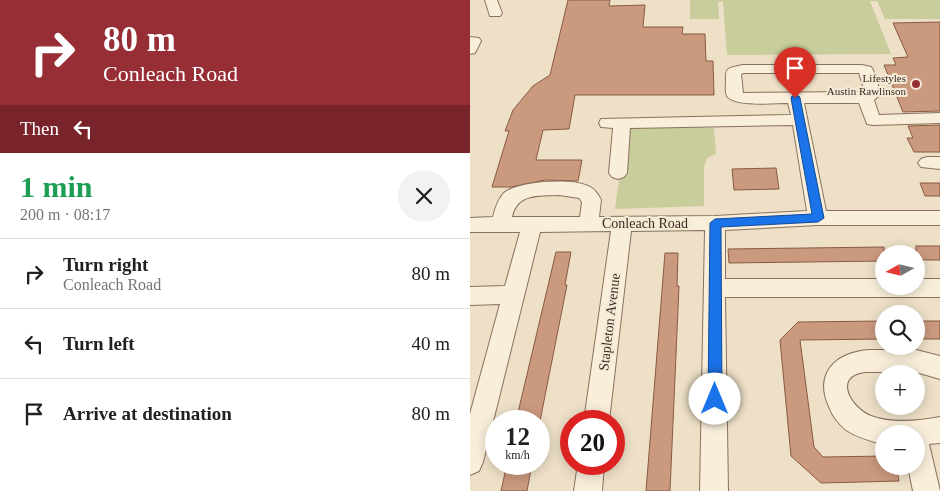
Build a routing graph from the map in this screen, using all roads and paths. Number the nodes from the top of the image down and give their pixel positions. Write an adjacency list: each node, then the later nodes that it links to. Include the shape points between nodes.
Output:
1 (470, 41): 2 (street, via 474,41)
2 (470, 50)
3 (795, 98): 4 (street); 4 (street, via 739,98 734,94 733,72 743,69 862,68 866,70 873,94); 6 (street)
4 (865, 98): 5 (street, via 873,120)
5 (940, 118)
6 (800, 120): 7 (street, via 615,123); 8 (street)
7 (618, 172)
8 (818, 218): 9 (street, Conleach Road); 10 (street, Conleach Road)
9 (940, 218)
10 (715, 223): 13 (street, Conleach Road); 16 (street)
11 (532, 224): 12 (street, Conleach Road); 15 (street, Conleach Road); 18 (street)
12 (588, 224): 13 (street, Conleach Road); 15 (street, via 592,200 584,192 534,190 512,197 506,204)
13 (622, 224): 21 (street, Stapleton Avenue)
14 (470, 225): 15 (street, Conleach Road)
15 (501, 225)
16 (716, 288): 17 (street); 29 (street)
17 (940, 288)
18 (512, 295): 19 (street); 25 (street)
19 (470, 296)
20 (940, 368): 22 (street, via 932,363 915,361 857,362 840,373 834,394 841,408 851,420)
21 (598, 410)
22 (875, 430)
23 (940, 430): 24 (street)
24 (925, 434)
25 (470, 462)
26 (590, 475): 28 (street)
27 (923, 475): 30 (street)
28 (588, 491)
29 (714, 491)
30 (927, 491)

